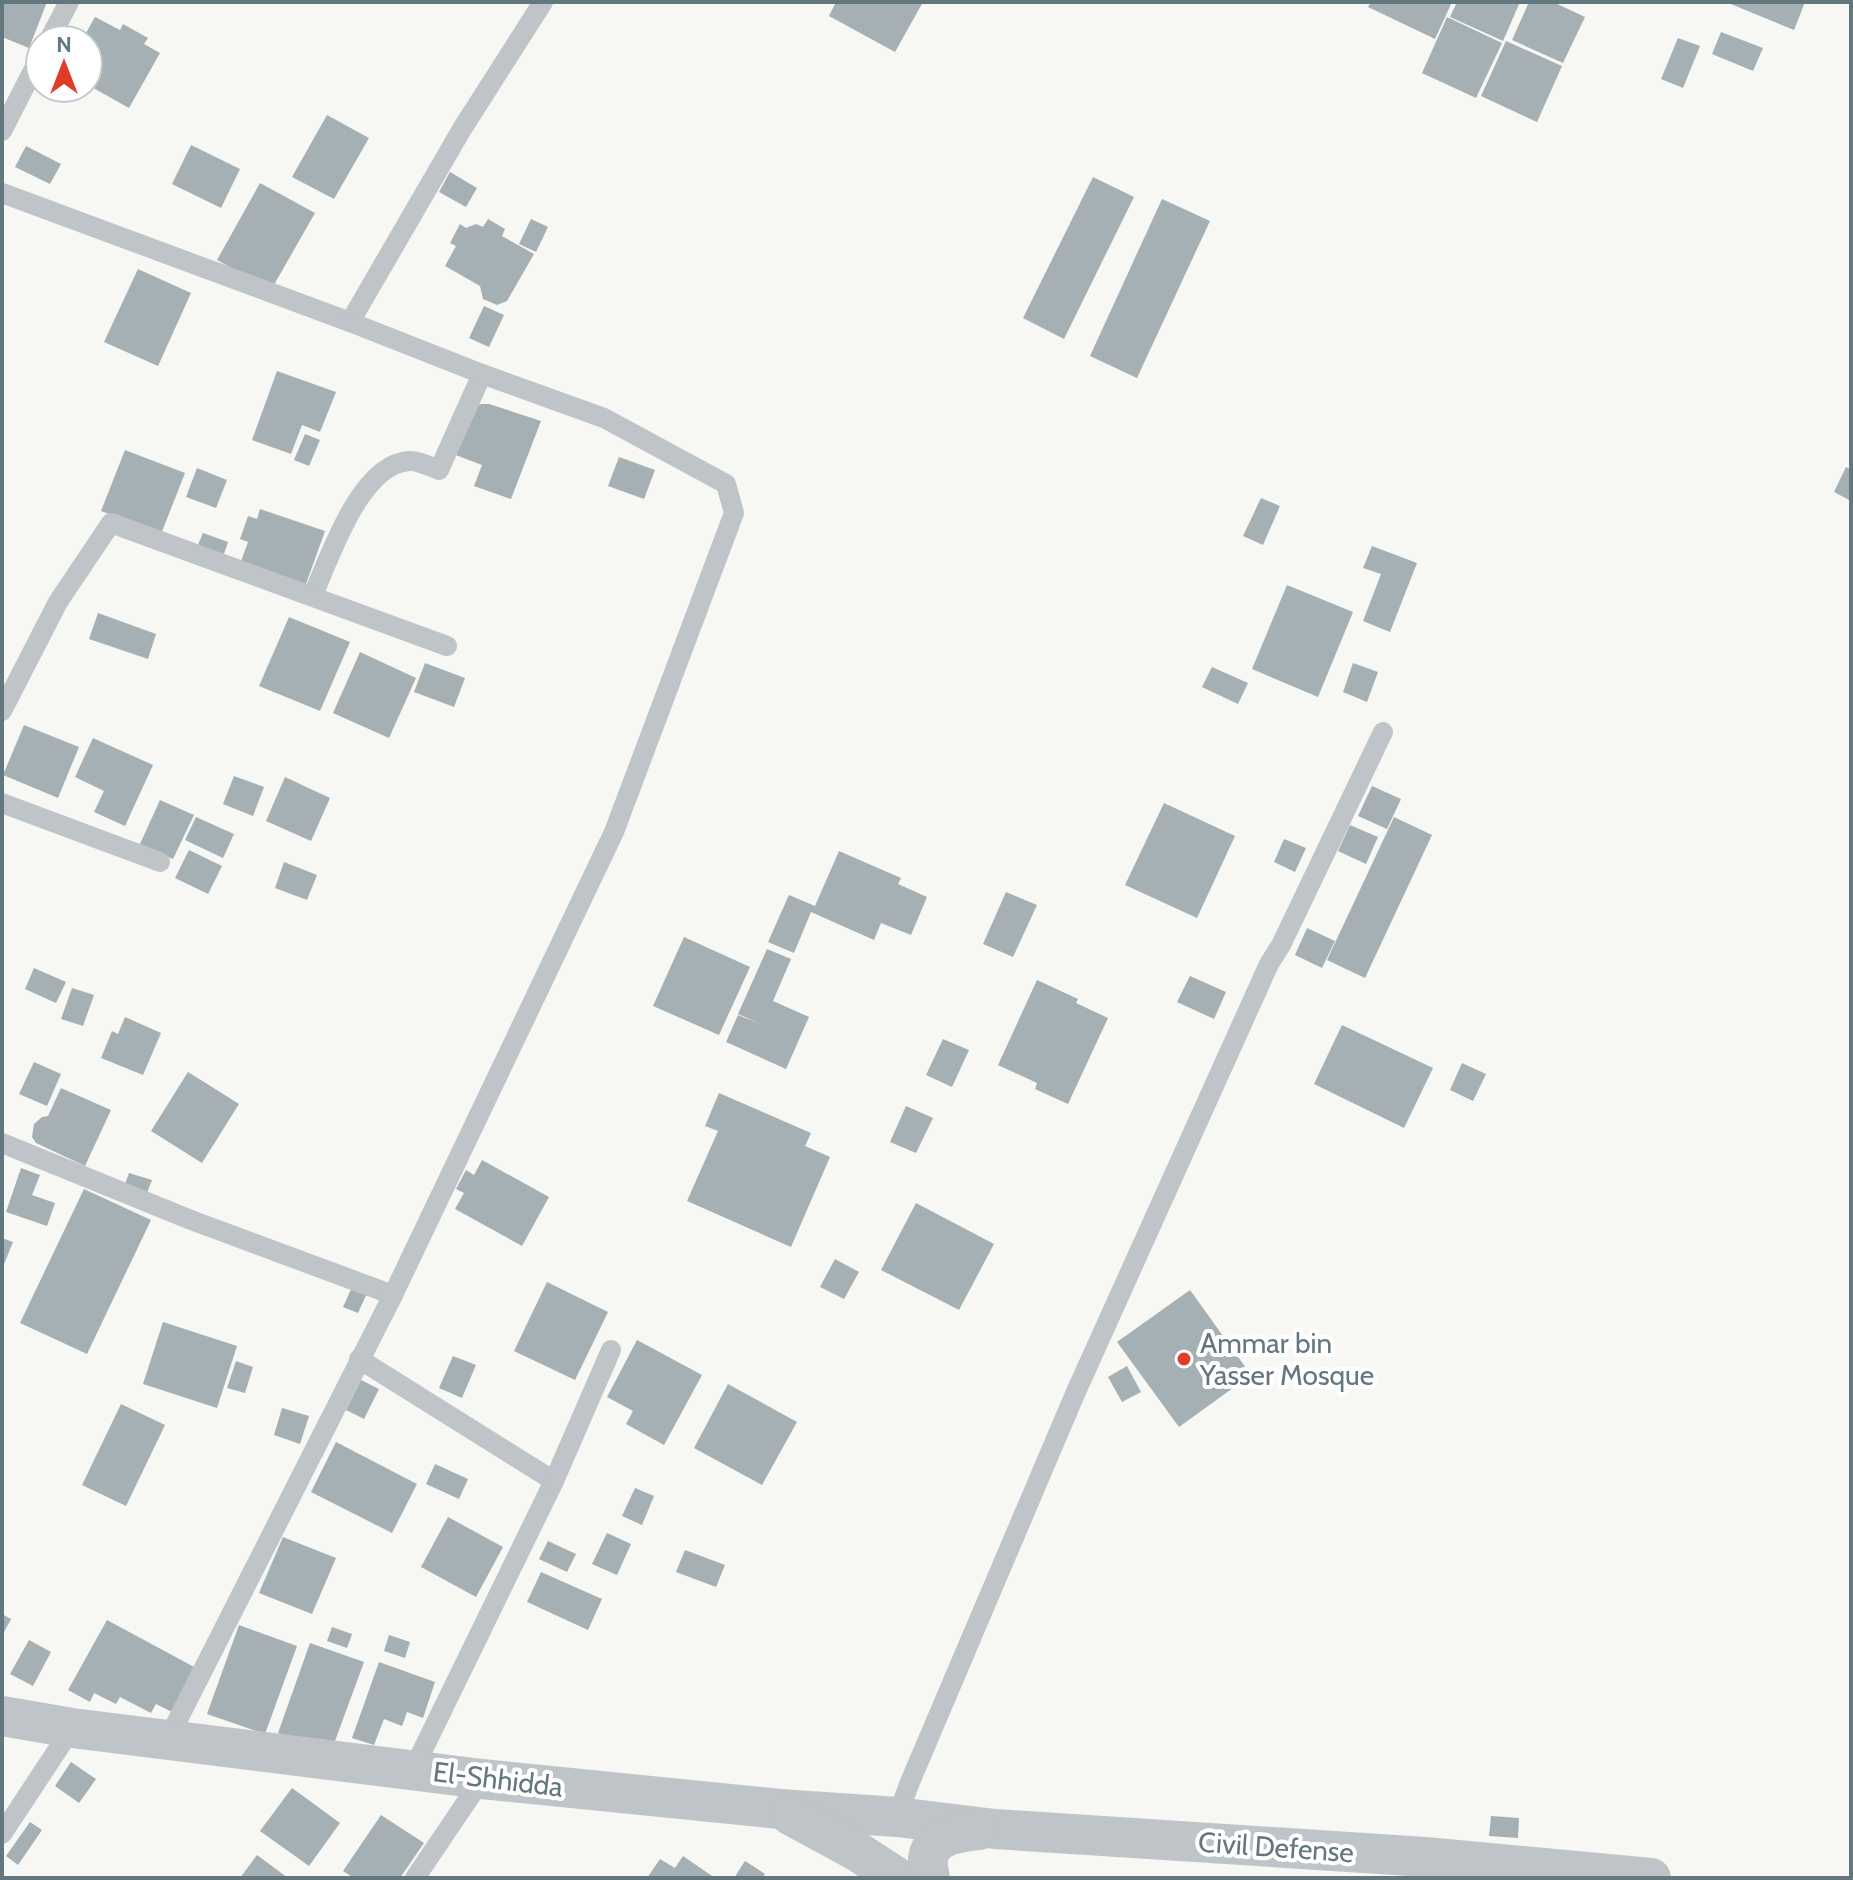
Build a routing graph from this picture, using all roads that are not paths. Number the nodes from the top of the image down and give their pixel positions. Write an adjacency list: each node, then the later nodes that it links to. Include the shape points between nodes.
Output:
1 (69, 2): 3 (lane)
2 (543, 2): 7 (lane)
3 (57, 24)
4 (24, 88): 5 (lane)
5 (2, 131)
6 (2, 193): 7 (lane)
7 (350, 322): 8 (lane)
8 (482, 374): 9 (lane, via 439,470 410,460 382,471 351,508); 16 (lane, via 604,418 726,484 734,513 614,832)
9 (313, 595): 10 (lane); 11 (lane, via 111,523 58,602)
10 (447, 646)
11 (2, 711)
12 (1383, 732): 26 (lane, via 1269,964 1075,1394)
13 (2, 803): 14 (lane)
14 (160, 862)
15 (2, 1143): 16 (lane)
16 (393, 1295): 18 (lane)
17 (611, 1350): 19 (lane)
18 (359, 1359): 19 (lane); 22 (lane)
19 (554, 1481): 23 (lane)
20 (2, 1716): 21 (street, El-Shhidda)
21 (72, 1728): 22 (street, El-Shhidda); 28 (lane)
22 (168, 1739): 23 (street, El-Shhidda)
23 (414, 1768): 24 (street, El-Shhidda)
24 (482, 1779): 25 (street, El-Shhidda); 29 (lane)
25 (780, 1809): 26 (street, El-Shhidda); 30 (street)
26 (897, 1817): 27 (street, El-Shhidda)
27 (995, 1829): 31 (street, via 948,1835 935,1843 926,1864); 32 (street, Civil Defense, via 1425,1857)
28 (2, 1834)
29 (415, 1878)
30 (898, 1878)
31 (930, 1878)
32 (1651, 1878)

